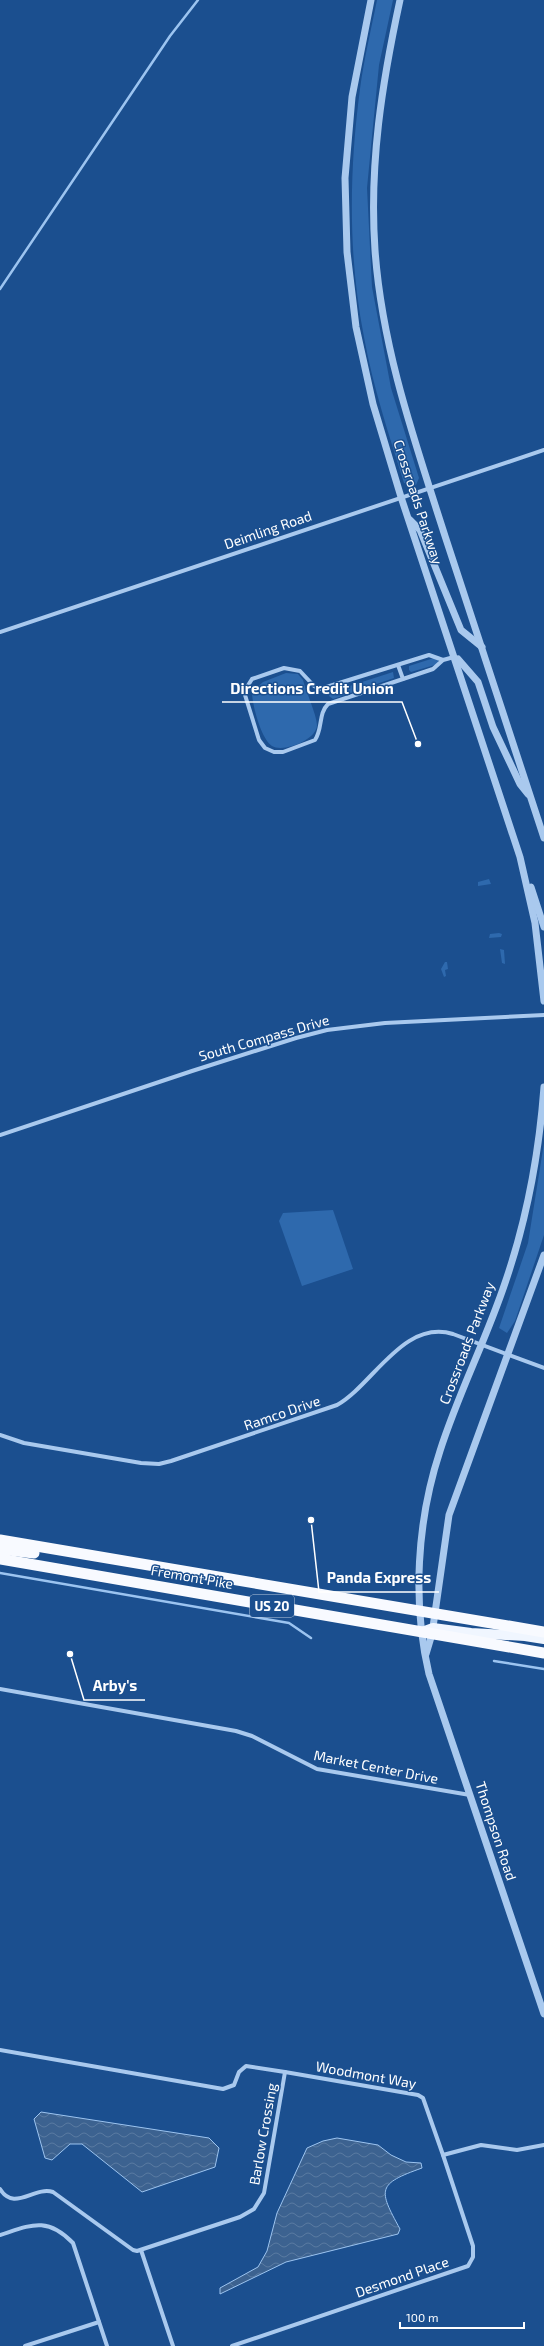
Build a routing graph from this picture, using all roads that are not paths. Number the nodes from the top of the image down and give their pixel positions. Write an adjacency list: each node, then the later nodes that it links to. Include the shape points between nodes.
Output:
1 (371, 0): 5 (street, Crossroads Parkway, via 348,134 345,178 347,252 352,304 364,368)
2 (400, 0): 4 (street, Crossroads Parkway, via 376,132 375,250 383,317 393,368)
3 (544, 450): 4 (street, Deimling Road)
4 (430, 488): 5 (street, Deimling Road); 8 (street, Crossroads Parkway)
5 (401, 497): 6 (street, Crossroads Parkway); 7 (street, Deimling Road)
6 (408, 518): 8 (street, via 420,530 462,630); 9 (street, Crossroads Parkway)
7 (0, 632)
8 (482, 647): 13 (street, Crossroads Parkway)
9 (455, 656): 10 (street); 13 (street, via 478,682 493,727 520,784); 15 (street, Crossroads Parkway)
10 (443, 660): 11 (street, via 429,655); 12 (street, via 433,669)
11 (398, 664): 12 (street); 12 (street, via 320,689 300,671 289,667 280,668 252,679 246,691 246,704 261,745 274,752 283,752 315,740 320,730 322,712 328,704)
12 (403, 679)
13 (531, 799): 14 (street, Crossroads Parkway)
14 (544, 838)
15 (520, 856): 16 (street); 17 (street, Crossroads Parkway, via 535,923)
16 (544, 927)
17 (544, 1001)
18 (544, 1014): 20 (street, South Compass Drive, via 385,1023 327,1030 199,1068)
19 (544, 1087): 22 (street, Crossroads Parkway, via 539,1144 525,1218 510,1269)
20 (0, 1135)
21 (544, 1255): 23 (street)
22 (482, 1344): 23 (street, Ramco Drive); 25 (street, Ramco Drive, via 443,1330 424,1334 404,1345 377,1367 347,1398 336,1405 194,1455 160,1464 24,1443); 30 (street, Crossroads Parkway, via 447,1430 432,1479 422,1542)
23 (509, 1355): 24 (street, Ramco Drive); 31 (street, via 449,1515)
24 (544, 1368)
25 (0, 1435)
26 (0, 1540): 28 (highway, Fremont Pike / US 20)
27 (0, 1549): 28 (highway, via 53,1554)
28 (81, 1553): 30 (highway, Fremont Pike / US 20)
29 (0, 1559): 32 (highway, Fremont Pike / US 20)
30 (421, 1610): 31 (highway, Fremont Pike / US 20); 32 (street, Thompson Road)
31 (434, 1612): 32 (street, Thompson Road); 33 (highway, Fremont Pike / US 20)
32 (429, 1631): 34 (main road); 35 (highway, Fremont Pike / US 20); 37 (street, Thompson Road, via 425,1656)
33 (544, 1632)
34 (544, 1639)
35 (544, 1654)
36 (0, 1689): 37 (street, Market Center Drive, via 236,1731 252,1736 317,1769)
37 (470, 1795): 38 (street, Thompson Road)
38 (544, 2014)
39 (0, 2050): 40 (street, Barlow Crossing, via 223,2089 234,2085 239,2072 246,2066)
40 (285, 2072): 42 (street, Woodmont Way, via 418,2094 423,2098); 45 (street, Barlow Crossing, via 264,2193 254,2209 240,2217)
41 (544, 2145): 42 (street, via 517,2150 481,2146)
42 (443, 2155): 50 (street, Desmond Place, via 474,2246 473,2258 468,2266)
43 (0, 2189): 45 (street, via 9,2198 16,2200 42,2192 53,2192 133,2250)
44 (0, 2235): 46 (street, via 40,2224 65,2235 73,2243)
45 (141, 2250): 49 (street)
46 (99, 2322): 47 (street); 48 (street)
47 (25, 2346)
48 (107, 2346)
49 (173, 2346)
50 (232, 2346)

